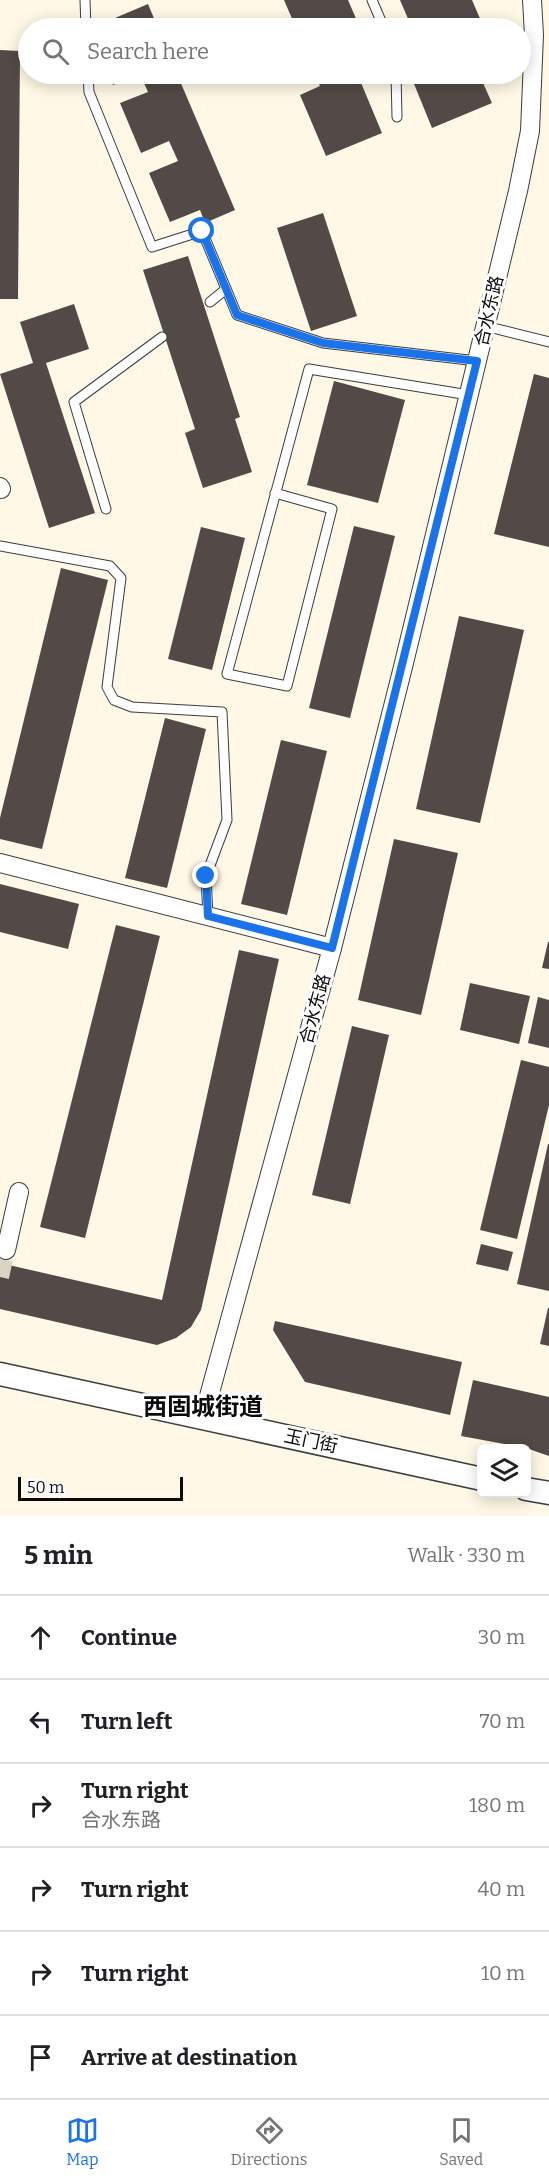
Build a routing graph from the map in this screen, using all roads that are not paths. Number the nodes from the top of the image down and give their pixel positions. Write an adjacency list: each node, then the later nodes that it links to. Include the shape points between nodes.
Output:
1 (85, 0): 4 (lane)
2 (372, 0): 5 (lane)
3 (532, 0): 11 (street, 合水东路, via 534,75 530,131)
4 (86, 18)
5 (380, 18)
6 (89, 84): 9 (lane, via 152,247 202,231)
7 (396, 84): 8 (lane)
8 (397, 117)
9 (226, 289): 10 (lane); 14 (lane, via 237,315 323,343)
10 (210, 302)
11 (485, 326): 13 (lane); 14 (street, 合水东路)
12 (162, 337): 17 (lane, via 74,402)
13 (549, 342)
14 (477, 361): 15 (street, 合水东路)
15 (469, 395): 16 (lane, via 309,369); 21 (street, 合水东路)
16 (276, 493): 16 (lane, via 227,674 287,686 332,508)
17 (106, 509)
18 (0, 546): 20 (lane, via 110,566 121,578 107,687 114,700 132,707 222,712 227,820 206,876)
19 (0, 863): 20 (street)
20 (208, 916): 21 (street)
21 (332, 948): 25 (street, 合水东路)
22 (19, 1192): 23 (street)
23 (6, 1250)
24 (0, 1374): 25 (street, 玉门街)
25 (203, 1418): 26 (street, 玉门街)
26 (477, 1478)
27 (531, 1489): 28 (street)
28 (549, 1493)

